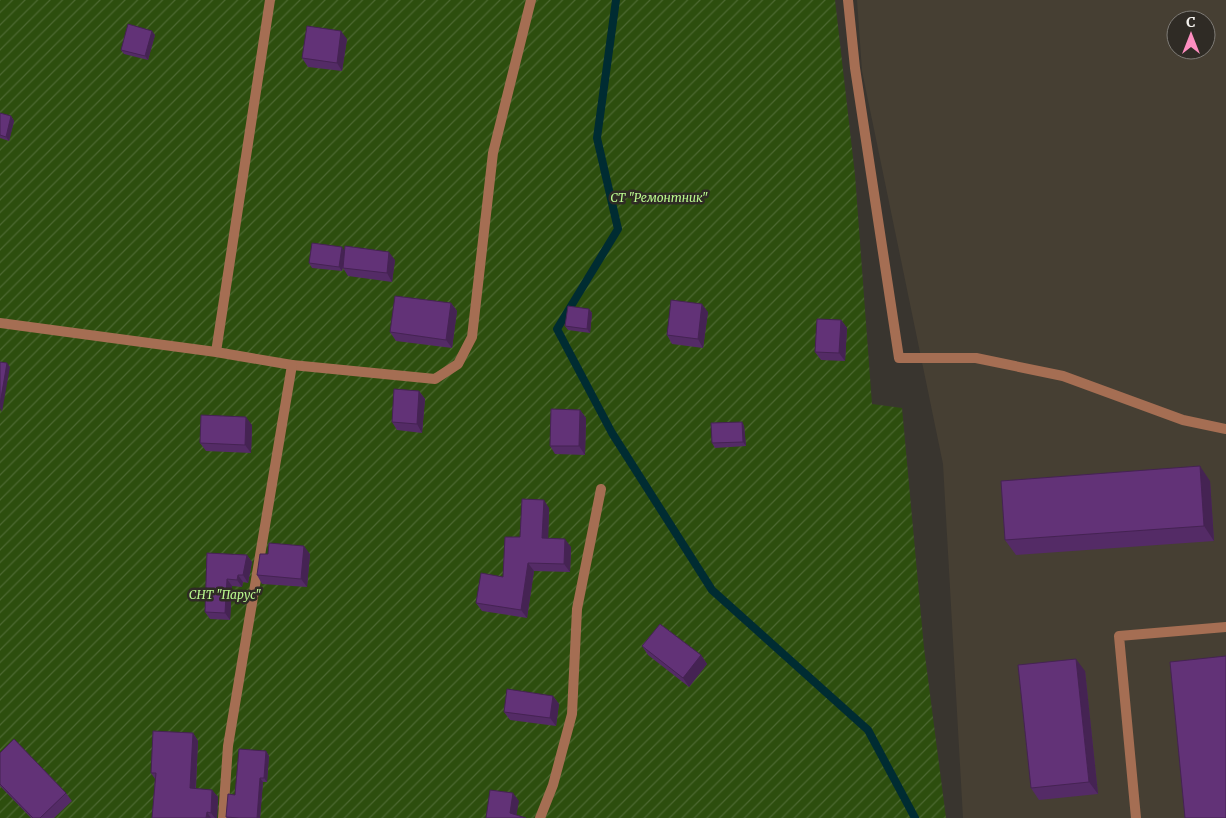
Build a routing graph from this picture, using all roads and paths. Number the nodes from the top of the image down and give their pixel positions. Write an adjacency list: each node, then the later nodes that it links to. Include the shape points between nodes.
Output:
1 (270, 0): 5 (street)
2 (531, 0): 6 (street, via 493,153 472,337 458,364 435,380)
3 (848, 0): 7 (street, via 854,68 899,358 976,358 1063,376 1183,420)
4 (0, 323): 5 (street)
5 (216, 352): 6 (street)
6 (292, 365): 10 (street, via 228,746)
7 (1226, 430)
8 (601, 489): 11 (street, via 577,609 572,714 553,785)
9 (1226, 627): 12 (street, via 1119,636)
10 (223, 818)
11 (540, 818)
12 (1136, 818)

